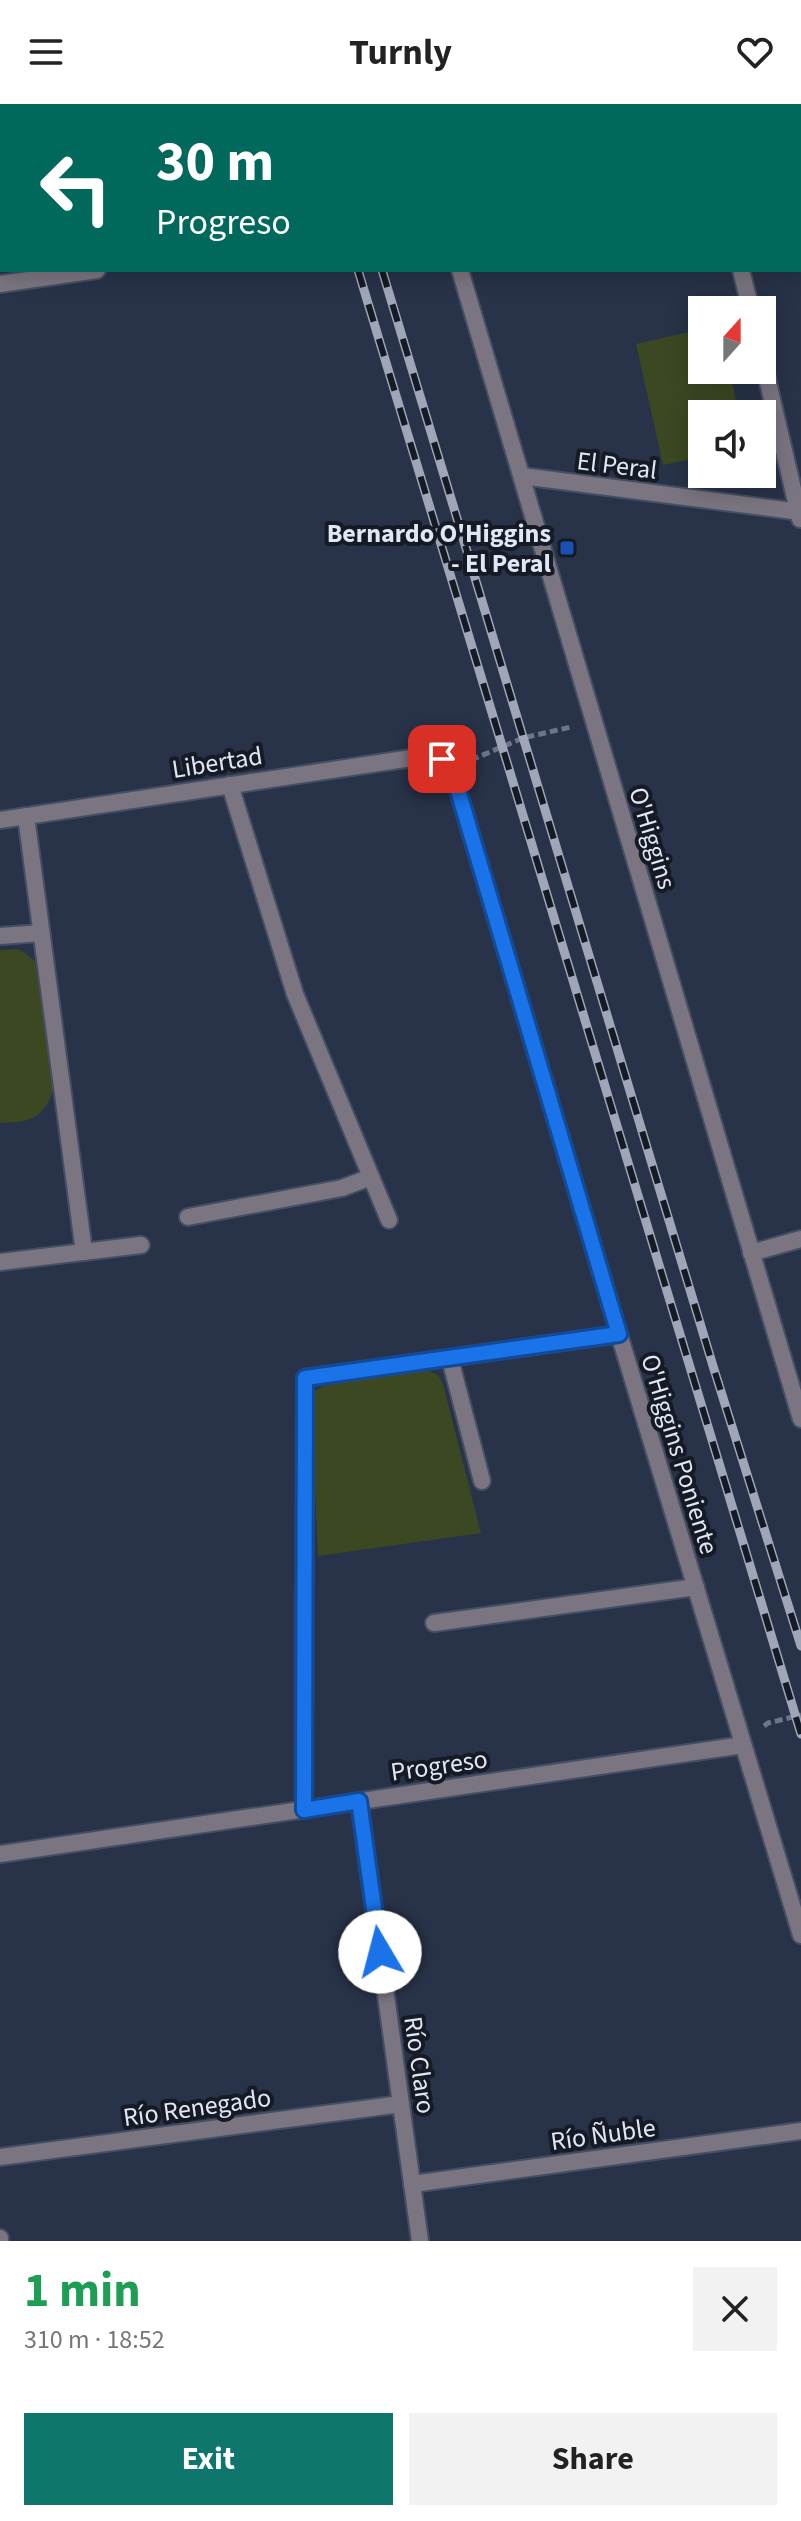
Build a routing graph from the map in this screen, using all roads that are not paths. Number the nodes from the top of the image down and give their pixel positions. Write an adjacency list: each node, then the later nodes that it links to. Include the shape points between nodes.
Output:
1 (83, 272): 4 (street)
2 (461, 272): 7 (street, O'Higgins)
3 (742, 272): 5 (street)
4 (0, 284)
5 (748, 296)
6 (768, 384): 8 (street)
7 (522, 476): 8 (street, El Peral); 21 (street, O'Higgins)
8 (800, 515)
9 (447, 764): 10 (street, Libertad, via 425,756); 23 (street, O'Higgins Poniente)
10 (230, 785): 11 (street, Libertad); 15 (street, via 295,994)
11 (26, 816): 12 (street, Libertad); 13 (street)
12 (0, 820)
13 (41, 933): 14 (street); 20 (street)
14 (0, 936)
15 (371, 1177): 16 (street, via 342,1188); 17 (street)
16 (188, 1217)
17 (389, 1220)
18 (801, 1239): 21 (street)
19 (141, 1245): 20 (street)
20 (84, 1252): 22 (street)
21 (751, 1253): 25 (street, O'Higgins)
22 (0, 1262)
23 (619, 1334): 24 (street); 27 (street, O'Higgins Poniente)
24 (450, 1359): 26 (street); 31 (street, via 305,1378)
25 (801, 1419)
26 (482, 1481)
27 (696, 1587): 28 (street); 29 (street, O'Higgins Poniente)
28 (434, 1623)
29 (743, 1745): 30 (street, Progreso); 33 (street, O'Higgins Poniente)
30 (359, 1801): 31 (street, Progreso); 34 (street, Río Claro)
31 (304, 1810): 32 (street, Progreso)
32 (0, 1854)
33 (801, 1935)
34 (401, 2104): 36 (street, Río Renegado); 37 (street, Río Claro)
35 (801, 2131): 37 (street, Río Ñuble)
36 (0, 2157)
37 (412, 2184): 38 (street, Río Claro)
38 (420, 2241)

